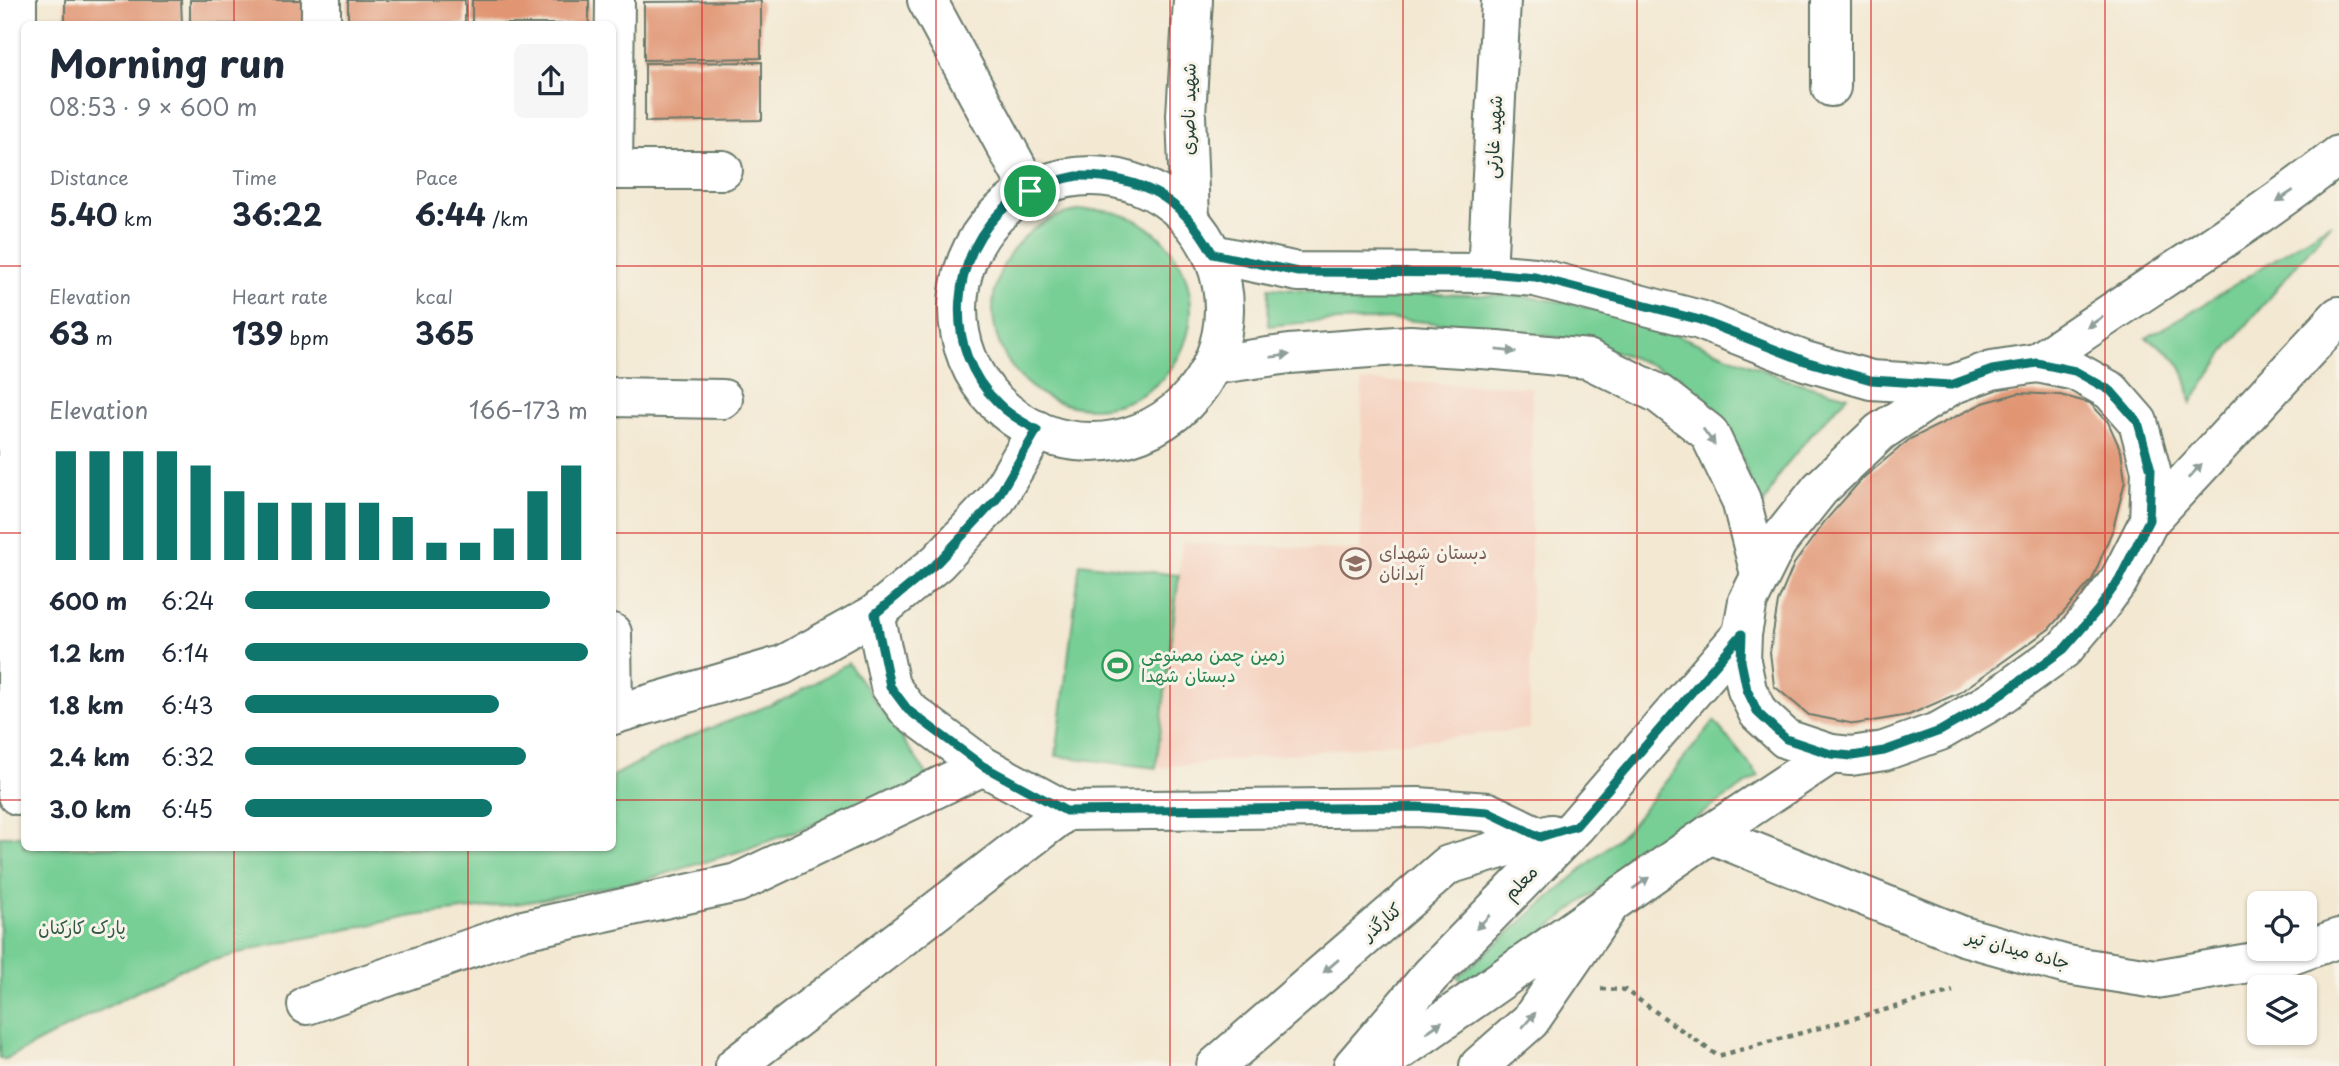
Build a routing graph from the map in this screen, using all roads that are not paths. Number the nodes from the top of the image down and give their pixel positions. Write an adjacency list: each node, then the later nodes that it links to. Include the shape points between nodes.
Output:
1 (17, 0): 32 (street)
2 (321, 0): 8 (street)
3 (615, 0): 9 (street)
4 (927, 0): 14 (street)
5 (1193, 0): 15 (street, شهید ناصری, via 1186,115)
6 (1501, 0): 17 (street, شهید غارتی)
7 (1831, 0): 10 (street)
8 (321, 21)
9 (615, 21)
10 (1831, 87)
11 (2339, 155): 19 (street, one-way to 19)
12 (616, 170): 13 (street)
13 (723, 170)
14 (1030, 191): 15 (street, via 1077,176 1127,180 1150,189); 24 (street, via 1009,204 977,241 960,288 959,313 961,338 981,383 996,402)
15 (1190, 218): 16 (street)
16 (1213, 254): 17 (street, via 1298,272); 20 (street, via 1224,310)
17 (1488, 273): 21 (street, via 1535,277 1615,296 1700,320 1805,361 1871,380)
18 (2339, 316): 25 (street, one-way to 18)
19 (2037, 363): 21 (street, via 1992,370); 25 (street, via 2075,371 2111,391 2138,422 2151,470)
20 (1212, 365): 24 (street, via 1181,407 1138,433 1087,442); 26 (street, one-way to 26, via 1410,345 1588,359 1659,394 1709,433 1741,500)
21 (1951, 385): 26 (street, via 1880,432 1850,459 1777,543)
22 (616, 397): 23 (street)
23 (723, 399)
24 (1037, 430): 27 (street, via 996,500 938,562)
25 (2149, 520): 30 (street, via 2119,580 2064,649 1992,701 1940,731 1884,751)
26 (1760, 574): 28 (street, via 1748,601)
27 (875, 614): 29 (street, via 783,665); 31 (street, via 890,686 908,710)
28 (1742, 634): 30 (street, via 1741,661 1758,713 1786,739); 34 (street, معلم)
29 (616, 714)
30 (1831, 754): 35 (street)
31 (983, 766): 33 (street); 39 (street, via 737,883 523,930)
32 (14, 796)
33 (1066, 811): 36 (street, via 1418,807 1488,812); 40 (street)
34 (1576, 826): 36 (street, کنارگذر); 42 (street, معلم, one-way to 42, via 1431,975)
35 (1710, 834): 37 (street, one-way to 35); 38 (street, جاده میدان تیر, via 1963,936 2067,965 2156,979 2289,956)
36 (1540, 837): 41 (street, کنارگذر, one-way to 41, via 1448,865)
37 (1609, 906): 43 (street, one-way to 37); 44 (street, one-way to 37, via 1530,1021)
38 (2339, 938)
39 (307, 1005)
40 (735, 1066)
41 (1216, 1066)
42 (1353, 1066)
43 (1378, 1066)
44 (1479, 1066)

